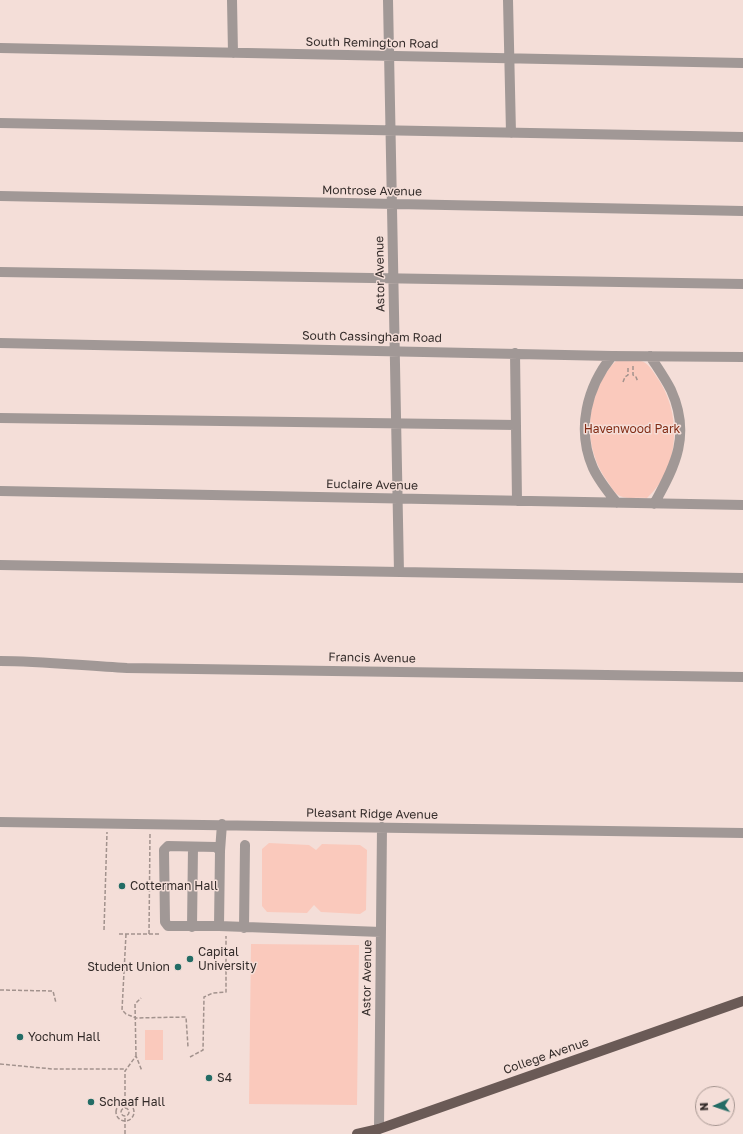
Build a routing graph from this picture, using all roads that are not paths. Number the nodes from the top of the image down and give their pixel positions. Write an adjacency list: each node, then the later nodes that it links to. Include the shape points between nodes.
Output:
1 (232, 0): 5 (street)
2 (388, 0): 6 (street, Astor Avenue)
3 (508, 0): 7 (street)
4 (0, 48): 5 (street, South Remington Road)
5 (233, 53): 6 (street, South Remington Road)
6 (389, 56): 7 (street, South Remington Road); 10 (street, Astor Avenue)
7 (509, 59): 8 (street, South Remington Road); 11 (street)
8 (743, 63)
9 (0, 123): 10 (street)
10 (391, 131): 11 (street); 14 (street, Astor Avenue)
11 (511, 133): 12 (street)
12 (743, 137)
13 (0, 196): 14 (street, Montrose Avenue)
14 (392, 204): 15 (street, Montrose Avenue); 17 (street, Astor Avenue)
15 (743, 211)
16 (0, 272): 17 (street)
17 (393, 278): 18 (street); 20 (street, Astor Avenue)
18 (743, 284)
19 (0, 343): 20 (street, South Cassingham Road)
20 (395, 350): 21 (street, South Cassingham Road); 26 (street, Astor Avenue)
21 (515, 353): 22 (street, South Cassingham Road); 27 (street)
22 (612, 356): 23 (street, South Cassingham Road); 31 (street, via 592,389 586,409 585,429 589,456 594,469)
23 (650, 356): 24 (street, South Cassingham Road); 32 (street, via 670,389 680,429 673,467)
24 (743, 357)
25 (0, 418): 26 (street)
26 (396, 423): 27 (street); 29 (street, Astor Avenue)
27 (516, 425): 30 (street)
28 (0, 491): 29 (street, Euclaire Avenue)
29 (397, 499): 30 (street, Euclaire Avenue); 35 (street, Astor Avenue)
30 (517, 501): 31 (street, Euclaire Avenue)
31 (617, 503): 32 (street, Euclaire Avenue)
32 (654, 504): 33 (street, Euclaire Avenue)
33 (743, 505)
34 (0, 565): 35 (street)
35 (399, 572): 36 (street)
36 (743, 578)
37 (0, 661): 38 (street, Francis Avenue, via 127,668)
38 (743, 677)
39 (0, 822): 40 (street, Pleasant Ridge Avenue)
40 (222, 824): 41 (street, Pleasant Ridge Avenue); 45 (street)
41 (382, 827): 42 (street, Pleasant Ridge Avenue); 49 (street, Astor Avenue)
42 (743, 833)
43 (245, 845): 48 (street)
44 (193, 847): 45 (street, via 216,847); 47 (street); 47 (street, via 168,846 164,850 165,922 168,926)
45 (220, 851): 46 (street)
46 (219, 926): 47 (street); 48 (street)
47 (192, 927)
48 (244, 928): 49 (street)
49 (381, 932): 51 (street, Astor Avenue)
50 (743, 1001): 51 (main road, College Avenue)
51 (379, 1129): 52 (main road, College Avenue)
52 (357, 1134)

